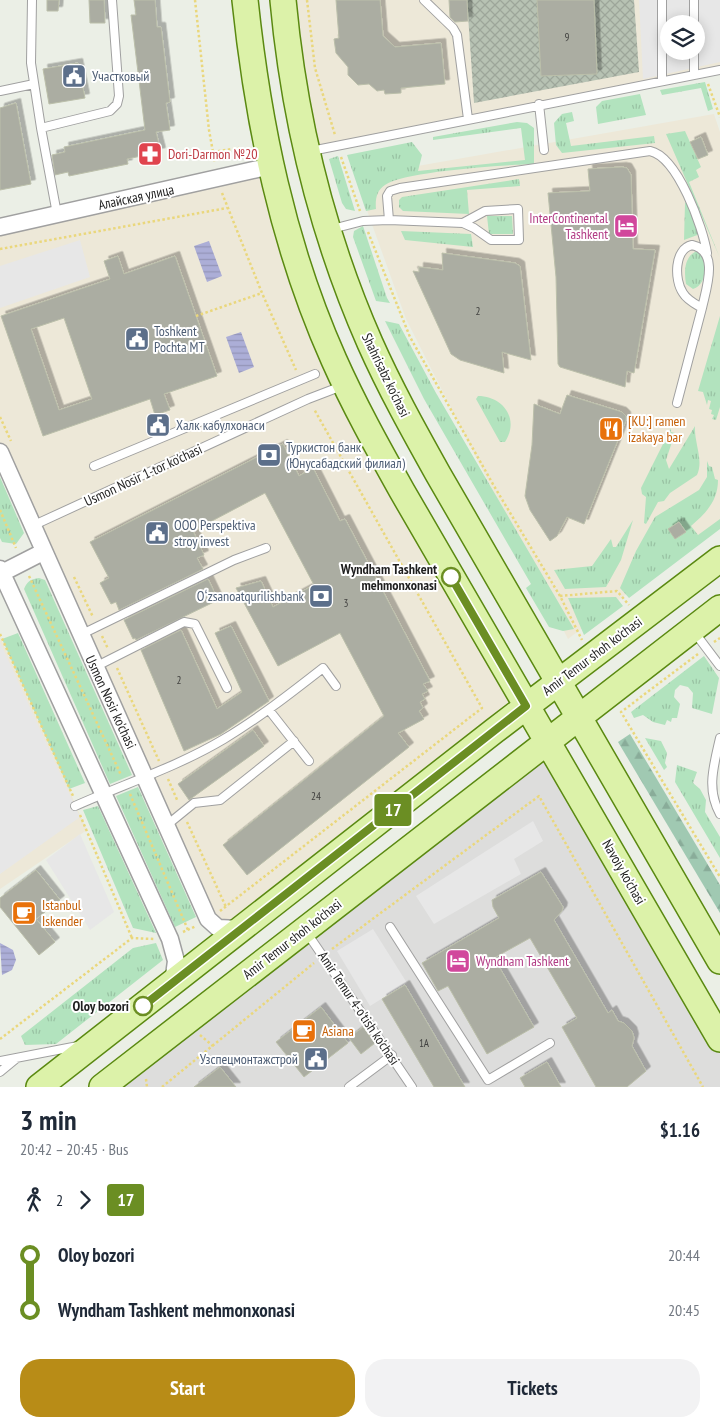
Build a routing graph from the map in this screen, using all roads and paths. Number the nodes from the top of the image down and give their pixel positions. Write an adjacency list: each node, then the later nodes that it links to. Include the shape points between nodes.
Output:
1 (32, 0): 15 (lane)
2 (112, 0): 20 (lane, via 117,104 110,111)
3 (245, 0): 26 (main road, via 259,106)
4 (283, 0): 25 (main road, Shahrisabz ko'chasi, via 290,64)
5 (306, 0): 21 (path, via 315,68)
6 (424, 0): 19 (lane, via 458,35)
7 (662, 0): 14 (lane)
8 (694, 0): 9 (lane)
9 (694, 15)
10 (694, 60): 13 (lane)
11 (720, 70): 12 (lane)
12 (704, 73): 13 (lane); 18 (path)
13 (694, 74): 14 (lane)
14 (662, 81): 17 (lane)
15 (34, 84): 16 (lane); 20 (lane)
16 (0, 91)
17 (539, 104): 19 (lane); 23 (lane)
18 (720, 117)
19 (468, 119): 21 (lane)
20 (41, 128): 28 (lane)
21 (337, 146): 25 (lane); 30 (path)
22 (239, 148): 24 (path)
23 (544, 150)
24 (213, 152)
25 (306, 152): 33 (main road, Shahrisabz ko'chasi)
26 (271, 166): 28 (street, Алайская улица); 42 (main road, via 294,253)
27 (227, 208): 34 (path)
28 (57, 214): 32 (street, Алайская улица)
29 (389, 220): 30 (lane); 31 (lane); 35 (lane, via 386,199 396,188 650,151 670,164 694,210)
30 (363, 222): 33 (lane); 53 (path, via 410,337)
31 (463, 223): 31 (lane, via 490,240 519,240 518,209 484,210)
32 (0, 226)
33 (327, 230): 63 (main road, Shahrisabz ko'chasi, via 356,310 402,410)
34 (0, 249)
35 (707, 253): 36 (lane); 39 (lane, via 696,246 685,248 680,255 678,269 682,292)
36 (710, 273): 37 (lane); 39 (lane)
37 (720, 274)
38 (262, 293): 40 (path)
39 (702, 308): 43 (lane)
40 (196, 316)
41 (315, 374): 45 (lane)
42 (345, 385): 47 (lane, Usmon Nosir 1-tor ko'chasi); 66 (main road)
43 (676, 403)
44 (0, 452): 47 (street, Usmon Nosir ko'chasi)
45 (94, 466)
46 (0, 510): 51 (path)
47 (32, 526): 49 (street, Usmon Nosir ko'chasi)
48 (266, 548): 57 (lane, via 234,560)
49 (43, 552): 51 (street); 57 (street, Usmon Nosir ko'chasi)
50 (720, 559): 63 (main road, Amir Temur shoh ko'chasi)
51 (23, 562): 52 (street); 75 (path)
52 (1, 572): 76 (street)
53 (560, 596): 54 (path, via 617,591); 60 (path)
54 (630, 608)
55 (720, 608): 59 (main road, Amir Temur shoh ko'chasi)
56 (0, 634): 77 (path)
57 (80, 635): 62 (street, Usmon Nosir ko'chasi)
58 (720, 638): 59 (path)
59 (699, 639): 61 (lane); 69 (main road, Amir Temur shoh ko'chasi); 81 (path, via 621,712)
60 (584, 644)
61 (720, 666)
62 (95, 667): 65 (lane, via 184,622 190,622 195,624); 74 (street, Usmon Nosir ko'chasi)
63 (558, 682): 66 (main road, Amir Temur shoh ko'chasi); 69 (main road, Shahrisabz ko'chasi)
64 (336, 686): 68 (lane, via 323,668)
65 (227, 688)
66 (526, 706): 72 (main road, Navoiy ko'chasi); 80 (main road, Amir Temur shoh ko'chasi)
67 (482, 708): 83 (path)
68 (269, 710): 71 (lane); 74 (lane, via 222,740)
69 (578, 717): 72 (main road, Amir Temur shoh ko'chasi); 91 (main road)
70 (720, 738): 78 (lane, via 710,784)
71 (294, 741): 73 (lane); 79 (lane, via 220,800 194,803)
72 (548, 741): 82 (main road, Amir Temur shoh ko'chasi); 94 (main road, Navoiy ko'chasi)
73 (309, 761)
74 (146, 776): 75 (lane); 79 (street, Usmon Nosir ko'chasi)
75 (126, 785): 76 (lane); 87 (path)
76 (103, 794): 77 (lane); 89 (street)
77 (75, 806): 88 (path)
78 (720, 814)
79 (167, 824): 83 (street, Usmon Nosir ko'chasi)
80 (316, 869): 82 (main road); 85 (main road, Amir Temur shoh ko'chasi)
81 (720, 877)
82 (342, 901): 86 (main road, Amir Temur shoh ko'chasi)
83 (208, 919): 85 (street, via 218,928); 87 (path)
84 (390, 927): 96 (lane, via 488,1080)
85 (240, 929): 92 (main road, Amir Temur shoh ko'chasi)
86 (305, 929): 90 (lane, Amir Temur 4-o'tish ko'chasi); 102 (main road, Amir Temur shoh ko'chasi)
87 (188, 930): 89 (path)
88 (132, 938): 89 (path); 93 (path)
89 (170, 939): 92 (street, via 176,962)
90 (323, 955): 97 (lane, Amir Temur 4-o'tish ko'chasi); 103 (path); 106 (path, via 540,796)
91 (720, 961)
92 (173, 983): 95 (main road, Amir Temur shoh ko'chasi)
93 (0, 1039)
94 (720, 1039)
95 (95, 1043): 98 (lane); 101 (main road, Amir Temur shoh ko'chasi)
96 (550, 1043)
97 (392, 1055): 104 (lane); 105 (lane, Amir Temur 4-o'tish ko'chasi)
98 (19, 1057): 99 (lane); 100 (lane)
99 (0, 1061)
100 (0, 1072)
101 (39, 1087)
102 (102, 1087)
103 (162, 1087)
104 (348, 1087)
105 (412, 1087)
106 (702, 1087)

